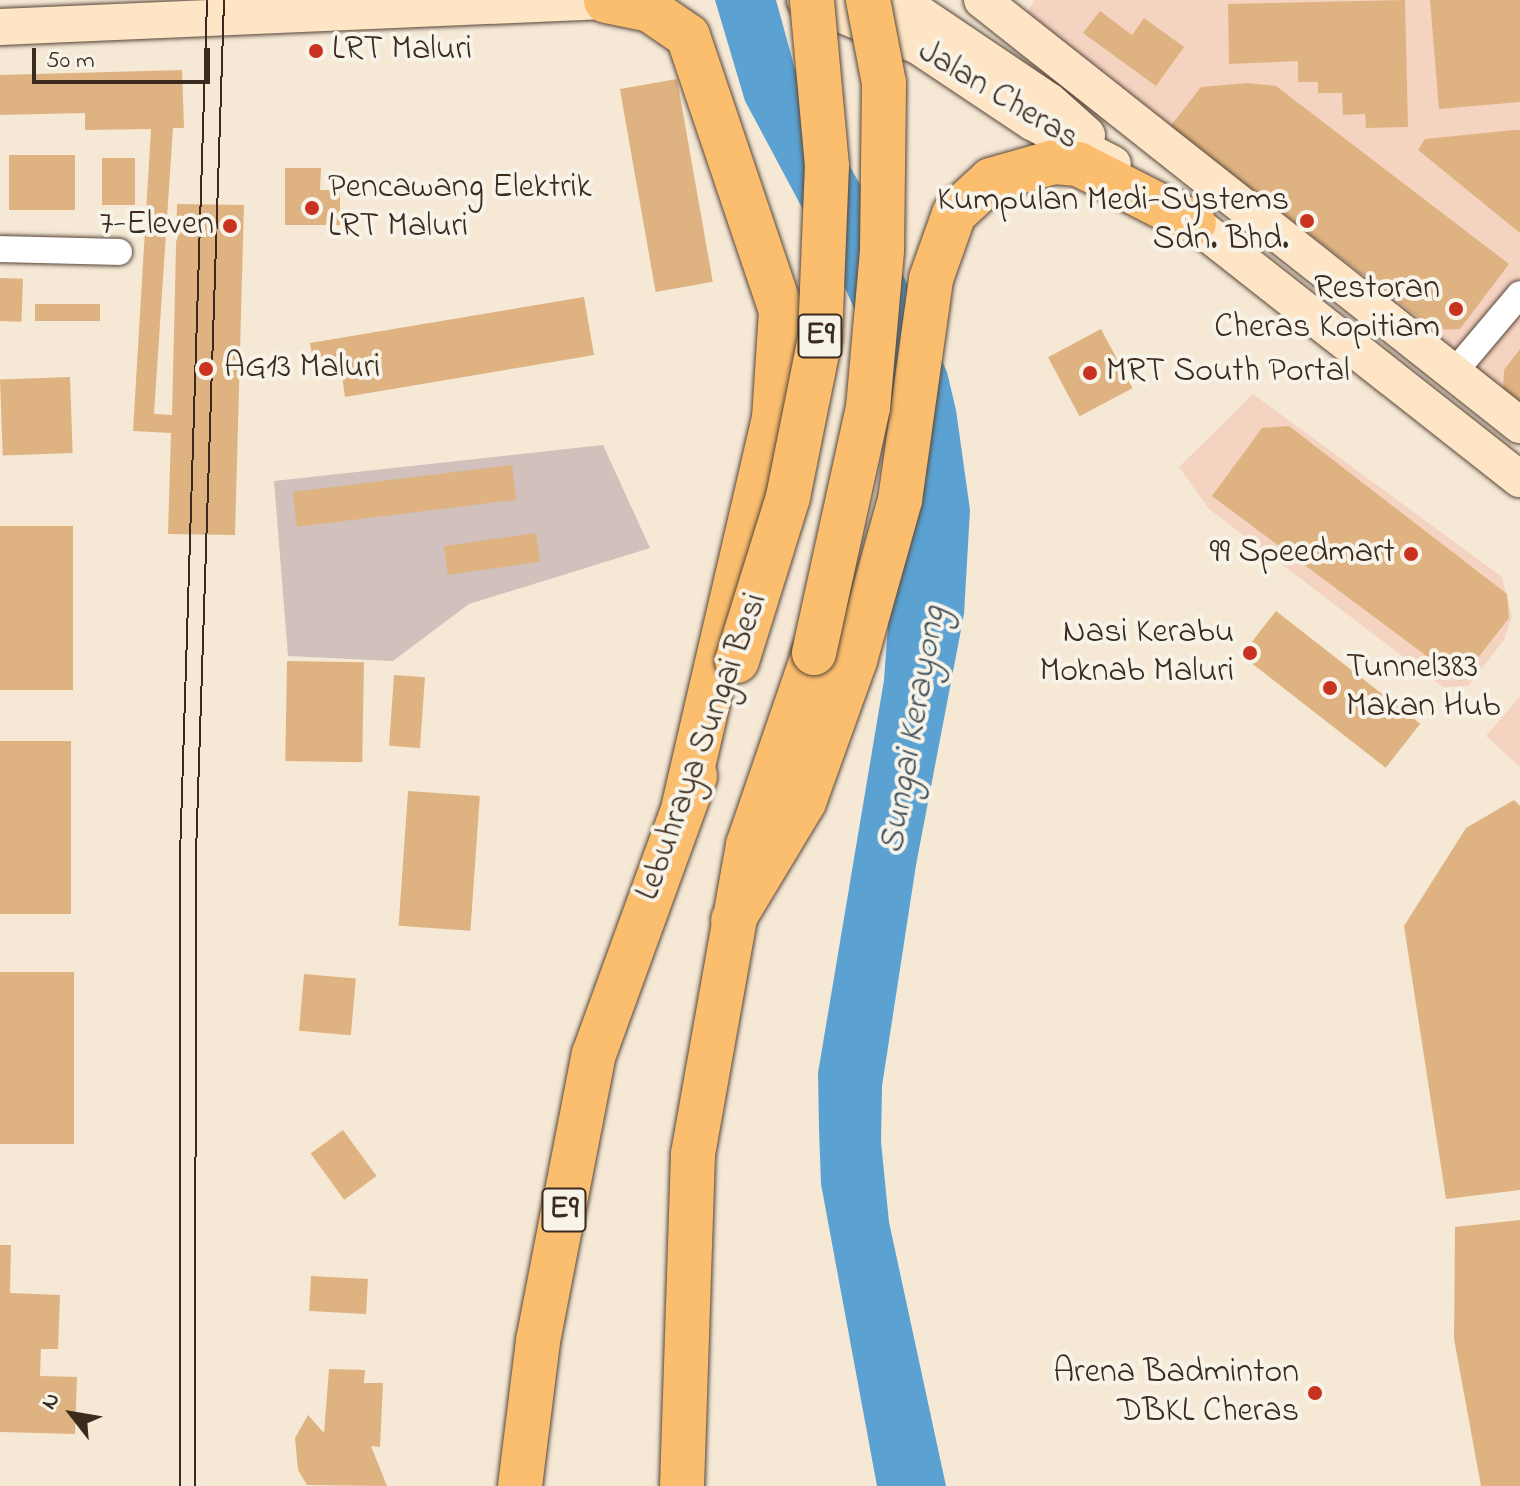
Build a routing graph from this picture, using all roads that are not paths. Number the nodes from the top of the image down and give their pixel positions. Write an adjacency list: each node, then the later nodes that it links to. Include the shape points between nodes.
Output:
1 (805, 0): 6 (main road, Jalan Cheras)
2 (812, 0): 17 (highway, Lebuhraya Sungai Besi / E9, bridge, via 827,166 820,339 788,497 737,661)
3 (899, 0): 8 (main road, via 1049,101)
4 (617, 1): 7 (main road); 17 (highway, via 650,10 688,36 781,311 774,418)
5 (996, 6): 13 (main road, Jalan Cheras)
6 (875, 7): 8 (main road, Jalan Cheras); 16 (highway, Lebuhraya Sungai Besi / E9, bridge, via 884,83 874,344 846,535)
7 (0, 27)
8 (1127, 171): 9 (main road, Jalan Cheras)
9 (1194, 223): 15 (main road, Jalan Cheras); 16 (highway, via 1078,164 1054,162 1011,171 969,193 941,235 900,500)
10 (0, 249): 11 (street)
11 (119, 252)
12 (1520, 294): 13 (street)
13 (1456, 370): 14 (main road, Jalan Cheras)
14 (1520, 425)
15 (1520, 479)
16 (835, 656): 19 (highway, Lebuhraya Sungai Besi / E9, via 748,845 733,920 693,1154)
17 (684, 804): 18 (highway, Lebuhraya Sungai Besi / E9, via 594,1054 538,1341)
18 (520, 1486)
19 (682, 1486)

